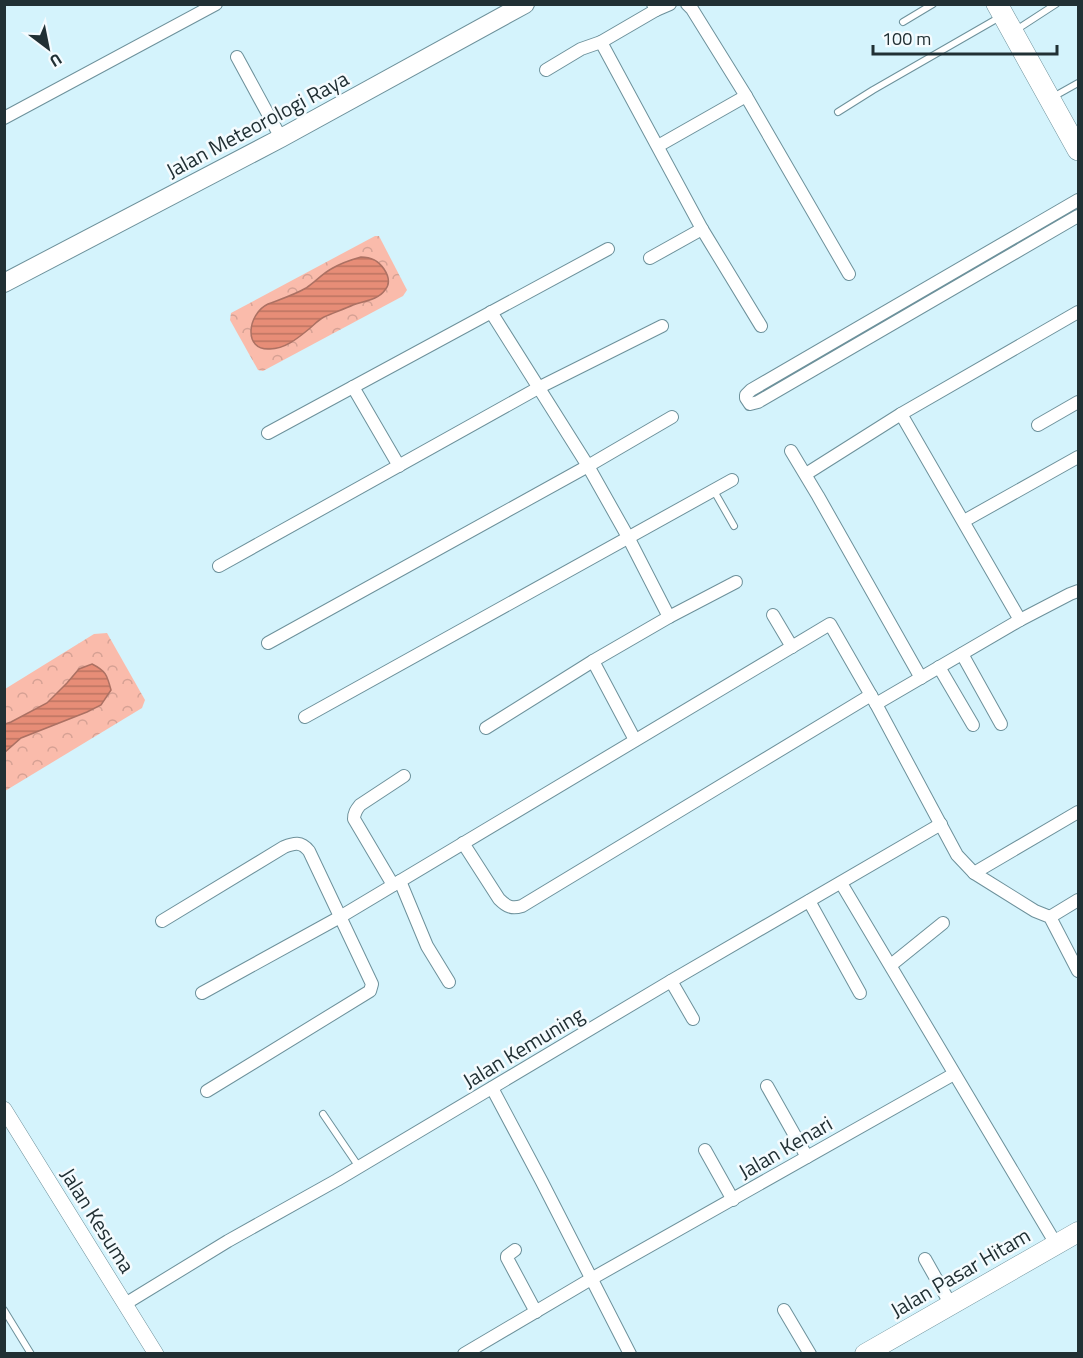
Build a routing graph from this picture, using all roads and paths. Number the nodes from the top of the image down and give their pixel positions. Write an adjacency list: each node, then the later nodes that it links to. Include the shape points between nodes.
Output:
1 (216, 4): 17 (street)
2 (525, 4): 18 (main road, Jalan Meteorologi Raya)
3 (670, 4): 7 (street)
4 (687, 4): 14 (street)
5 (933, 4): 9 (lane)
6 (1056, 4): 8 (lane)
7 (654, 7): 10 (street)
8 (1004, 17): 15 (highway); 16 (lane)
9 (903, 22)
10 (601, 42): 12 (street); 19 (street)
11 (237, 57): 18 (street)
12 (546, 70)
13 (1078, 83): 15 (lane)
14 (746, 96): 19 (street); 26 (street)
15 (1050, 99): 20 (highway)
16 (838, 112)
17 (4, 118)
18 (280, 138): 27 (main road, Jalan Meteorologi Raya)
19 (658, 146): 23 (street)
20 (1078, 150)
21 (1078, 200): 30 (street)
22 (1078, 216): 30 (street)
23 (702, 229): 25 (street); 32 (street)
24 (608, 249): 28 (street)
25 (650, 258)
26 (849, 274)
27 (6, 278)
28 (491, 312): 33 (street); 34 (street)
29 (1078, 312): 36 (street)
30 (891, 317): 30 (street, via 755,404 746,398 751,390)
31 (662, 326): 34 (street)
32 (760, 326)
33 (353, 387): 39 (street); 42 (street)
34 (540, 387): 42 (street); 43 (street)
35 (1078, 402): 38 (street)
36 (902, 414): 44 (street); 47 (street)
37 (672, 417): 43 (street)
38 (1038, 425)
39 (268, 433)
40 (791, 450): 44 (street)
41 (1078, 457): 47 (street)
42 (399, 466): 50 (street)
43 (588, 466): 49 (street); 56 (street)
44 (806, 474): 61 (street)
45 (732, 480): 46 (street)
46 (714, 491): 48 (lane); 49 (street)
47 (964, 521): 55 (street)
48 (734, 526)
49 (628, 537): 54 (street); 63 (street)
50 (219, 566)
51 (736, 582): 54 (street)
52 (1078, 591): 55 (street)
53 (773, 615): 57 (street)
54 (669, 617): 59 (street)
55 (1020, 620): 58 (street)
56 (268, 643)
57 (792, 647): 62 (street, via 830,624); 67 (street)
58 (962, 654): 60 (street); 64 (street)
59 (593, 661): 66 (street); 67 (street)
60 (939, 668): 61 (street); 65 (street)
61 (921, 678): 62 (street)
62 (873, 699): 70 (street); 71 (street, via 522,906 510,908 499,899)
63 (305, 717)
64 (1001, 724)
65 (972, 725)
66 (486, 728)
67 (635, 740): 71 (street)
68 (404, 776): 74 (street, via 360,805 354,815)
69 (1078, 812): 72 (street)
70 (941, 824): 72 (street, via 957,855); 73 (street, Jalan Kemuning)
71 (464, 843): 74 (street)
72 (974, 873): 78 (street)
73 (841, 883): 76 (street, Jalan Kemuning); 81 (street)
74 (389, 888): 77 (street); 84 (street)
75 (1078, 900): 78 (street)
76 (809, 901): 83 (street, Jalan Kemuning); 86 (street)
77 (340, 917): 79 (street, via 309,851 298,843 284,847); 85 (street); 91 (street, via 370,978 370,991)
78 (1050, 917): 82 (street)
79 (162, 921)
80 (943, 922): 81 (street)
81 (891, 965): 88 (street)
82 (1078, 971)
83 (671, 981): 87 (street); 90 (street, Jalan Kemuning)
84 (449, 982)
85 (202, 993)
86 (860, 993)
87 (693, 1019)
88 (954, 1074): 95 (street, Jalan Kenari); 99 (street)
89 (767, 1086): 95 (street)
90 (489, 1090): 96 (street, Jalan Kemuning); 102 (street, via 543,1182)
91 (207, 1091)
92 (4, 1109): 103 (street, Jalan Kesuma)
93 (323, 1114): 96 (lane)
94 (705, 1150): 97 (street)
95 (807, 1157): 97 (street, Jalan Kenari)
96 (358, 1167): 103 (street, Jalan Kemuning)
97 (733, 1200): 102 (street, Jalan Kenari)
98 (1078, 1232): 99 (main road, Jalan Pasar Hitam)
99 (1056, 1244): 104 (main road, Jalan Pasar Hitam)
100 (515, 1250): 107 (street, via 507,1258)
101 (926, 1259): 104 (street)
102 (587, 1282): 107 (street, Jalan Kenari); 111 (street)
103 (124, 1304): 109 (street, Jalan Kesuma)
104 (951, 1305): 113 (main road, Jalan Pasar Hitam)
105 (4, 1310): 108 (lane)
106 (784, 1310): 112 (street)
107 (536, 1312): 110 (street, Jalan Kenari)
108 (31, 1353)
109 (156, 1353)
110 (464, 1353)
111 (630, 1353)
112 (810, 1353)
113 (865, 1353)

